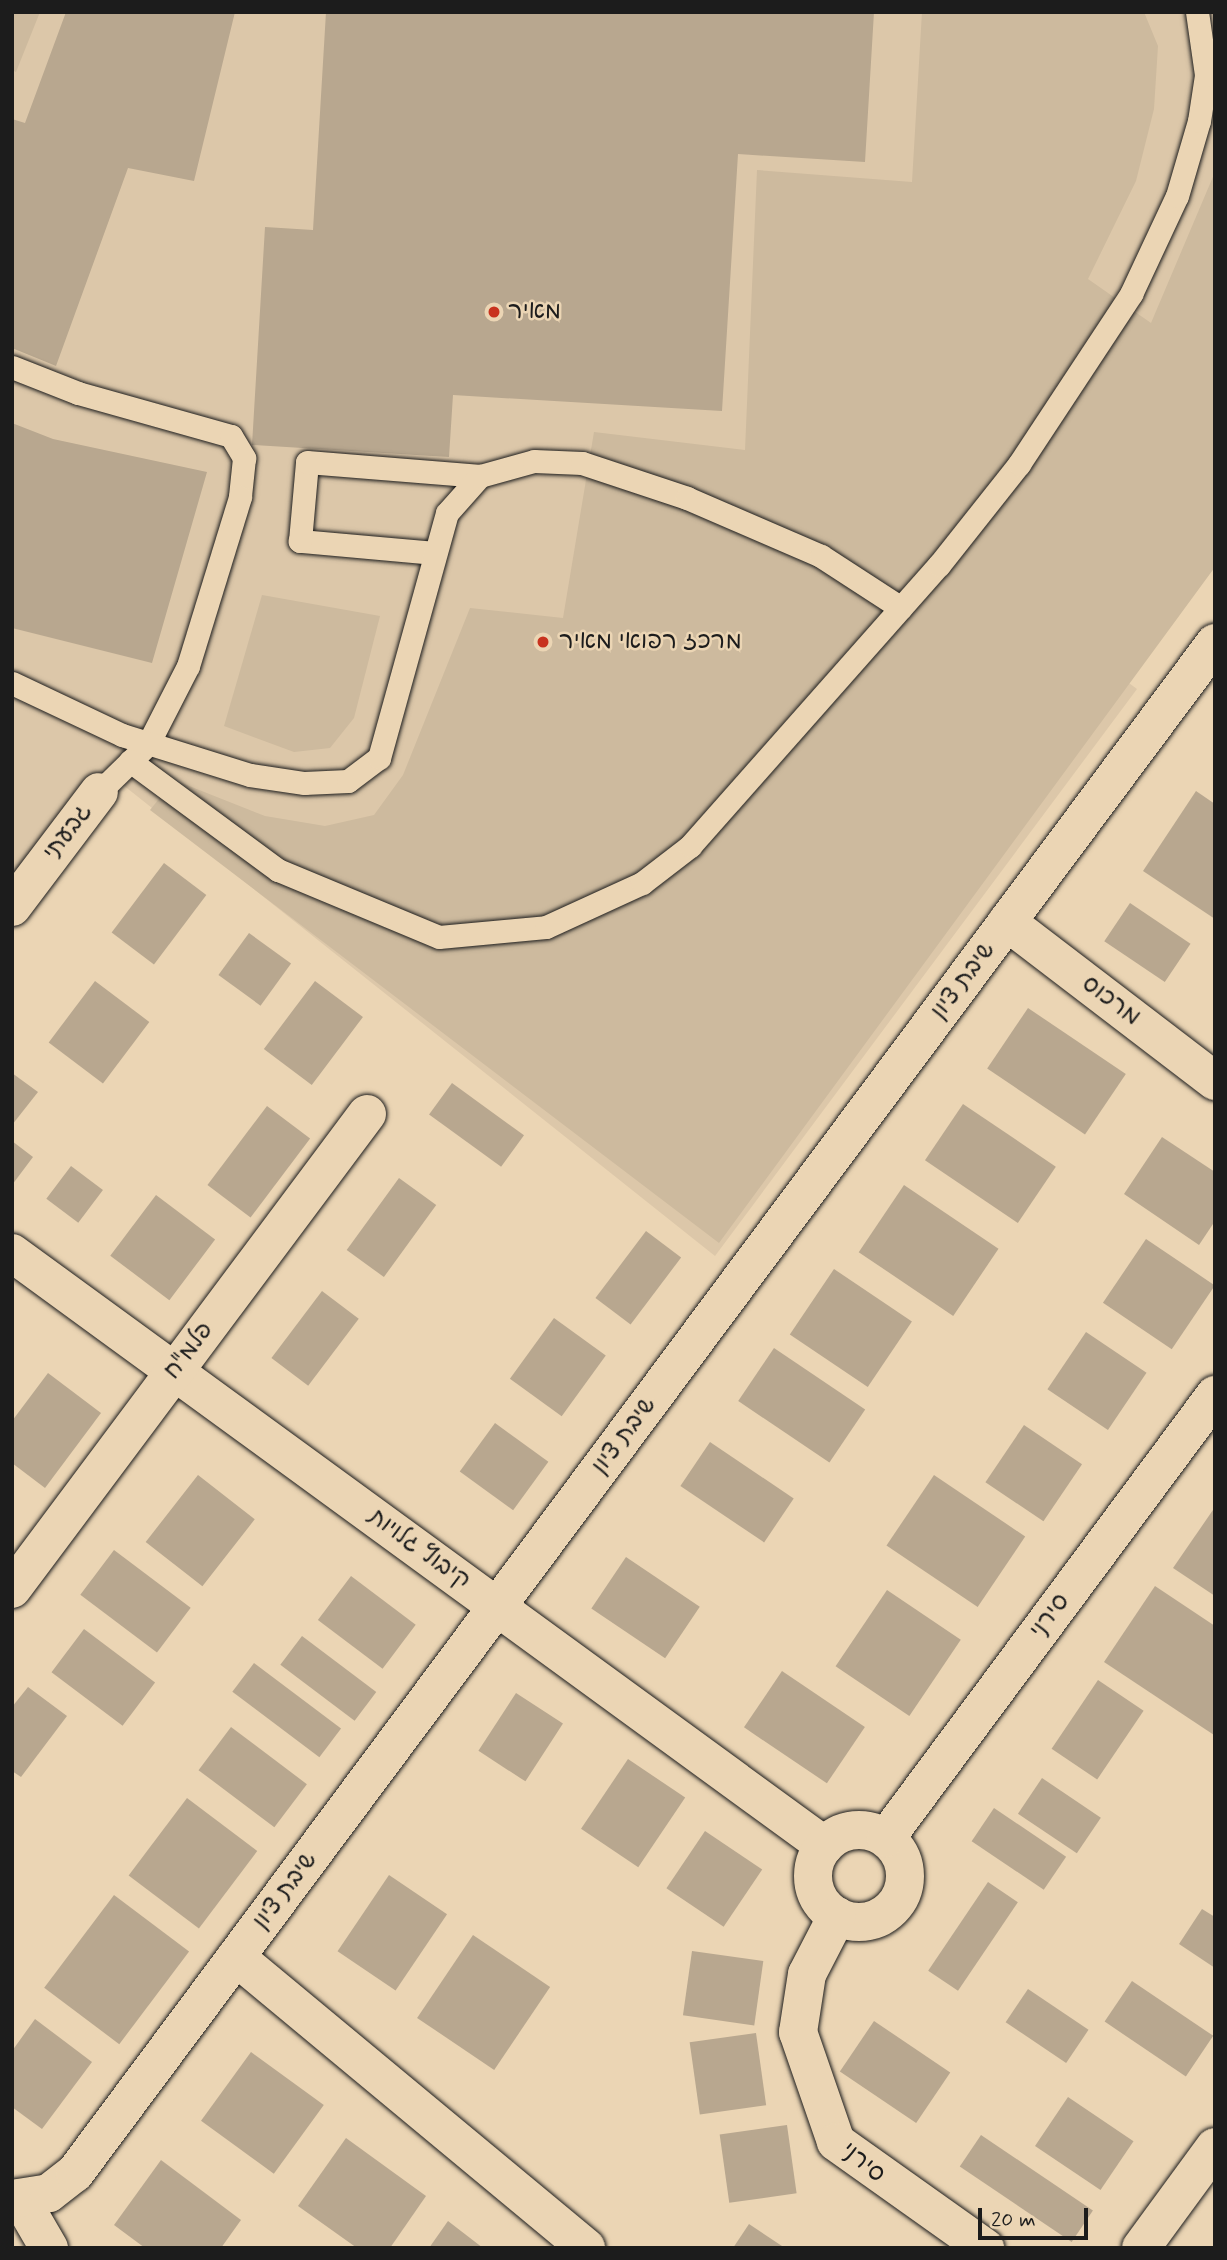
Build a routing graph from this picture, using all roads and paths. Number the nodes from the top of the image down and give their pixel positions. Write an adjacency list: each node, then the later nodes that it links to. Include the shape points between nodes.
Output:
1 (1196, 12): 5 (lane, via 1206,75 1199,121 1177,197 1131,294 1019,464)
2 (12, 367): 8 (lane, via 78,393 231,436 244,458 240,497 188,666)
3 (480, 476): 4 (lane, via 447,513); 4 (lane, via 307,462 300,541); 5 (lane, via 557,460 626,476 821,556)
4 (435, 553): 8 (lane, via 379,758 348,781 304,783 250,775)
5 (901, 608): 9 (lane, via 690,846 642,883 546,927 439,937 372,914 278,870)
6 (1215, 643): 12 (street, שיבת ציון)
7 (12, 683): 8 (lane)
8 (148, 744): 9 (lane)
9 (130, 761): 10 (lane)
10 (99, 792): 11 (street, גבעתי)
11 (12, 907)
12 (1007, 922): 13 (street, מרכוס); 19 (street, שיבת ציון)
13 (1215, 1081)
14 (367, 1114): 16 (street, פלמ"ח)
15 (12, 1253): 16 (street, קיבוץ גלויות)
16 (174, 1371): 18 (street, פלמ"ח); 19 (street, קיבוץ גלויות)
17 (1211, 1408): 20 (street, סירני)
18 (12, 1589)
19 (497, 1606): 21 (street, קיבוץ גלויות); 23 (street, שיבת ציון)
20 (886, 1838): 21 (street, via 855,1830); 22 (street, via 904,1864 901,1895 868,1921)
21 (825, 1846): 22 (street, via 813,1875 824,1905)
22 (837, 1916): 28 (street, סירני, via 807,1974 798,2032 835,2142)
23 (236, 1957): 25 (street, שיבת ציון, via 75,2173 49,2193); 27 (street)
24 (1215, 2147): 29 (street)
25 (16, 2198): 26 (street)
26 (49, 2248)
27 (586, 2248)
28 (985, 2248)
29 (1141, 2248)

